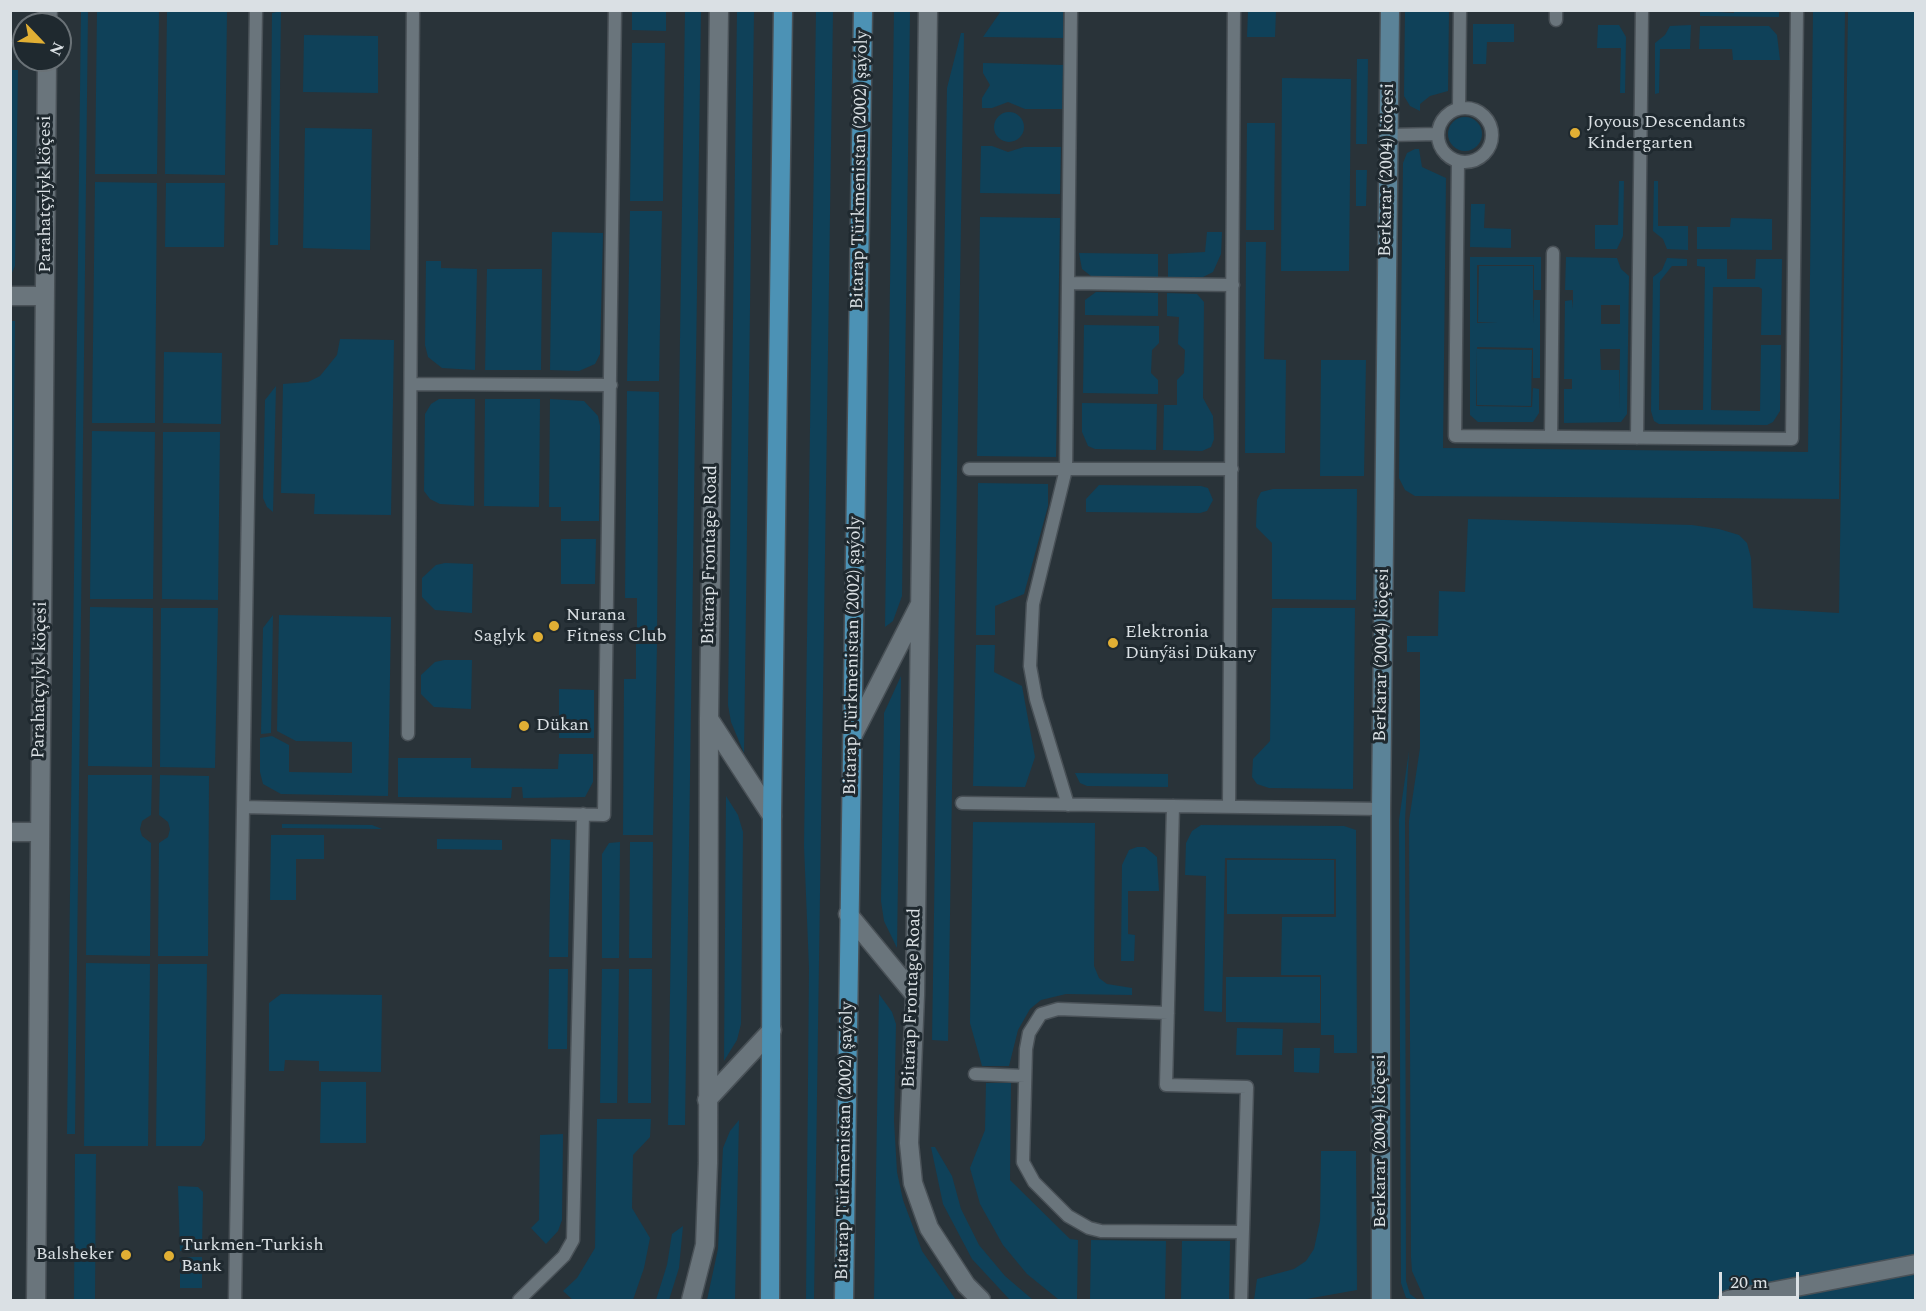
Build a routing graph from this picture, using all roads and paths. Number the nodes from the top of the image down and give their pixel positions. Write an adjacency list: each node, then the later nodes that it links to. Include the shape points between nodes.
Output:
1 (256, 10): 38 (lane)
2 (413, 10): 24 (lane)
3 (615, 10): 25 (lane)
4 (719, 10): 32 (street, Bitarap Frontage Road)
5 (783, 10): 42 (main road)
6 (863, 10): 34 (main road, Bitarap Türkmenistan (2002) şaýoly)
7 (928, 10): 31 (street, Bitarap Frontage Road)
8 (1071, 10): 20 (lane)
9 (1234, 10): 21 (lane)
10 (1390, 10): 17 (street, Berkarar (2004) köçesi)
11 (1460, 10): 15 (lane)
12 (1642, 10): 27 (lane)
13 (1797, 10): 27 (lane, via 1792,439)
14 (47, 72): 23 (street, Parahatçylyk köçesi)
15 (1459, 108): 16 (lane, via 1443,118); 18 (lane, via 1469,107 1484,114 1493,135 1479,159)
16 (1438, 134): 17 (lane); 18 (lane, via 1443,151)
17 (1389, 135): 40 (street, Berkarar (2004) köçesi)
18 (1458, 161): 26 (lane, via 1455,436)
19 (1553, 253): 26 (lane)
20 (1069, 283): 21 (lane); 29 (lane)
21 (1233, 285): 30 (lane)
22 (10, 296): 23 (street)
23 (45, 296): 44 (street, Parahatçylyk köçesi)
24 (412, 384): 25 (lane); 33 (lane)
25 (611, 385): 41 (lane, via 604,814)
26 (1551, 437): 27 (lane)
27 (1637, 438)
28 (969, 469): 29 (lane)
29 (1066, 469): 30 (lane); 36 (lane, via 1033,604 1030,666)
30 (1232, 470): 39 (lane)
31 (921, 602): 34 (street, Bitarap Frontage Road); 46 (street, Bitarap Frontage Road)
32 (709, 719): 42 (street); 51 (street, Bitarap Frontage Road)
33 (408, 734)
34 (853, 735): 45 (main road, Bitarap Türkmenistan (2002) şaýoly)
35 (962, 803): 36 (lane)
36 (1068, 805): 37 (lane)
37 (1173, 806): 39 (lane); 47 (lane)
38 (243, 807): 41 (lane); 55 (lane)
39 (1229, 807): 40 (lane)
40 (1381, 809): 62 (street, Berkarar (2004) köçesi)
41 (583, 814): 56 (lane, via 573,1240 564,1256)
42 (772, 816): 48 (main road)
43 (10, 832): 44 (street)
44 (39, 832): 54 (street, Parahatçylyk köçesi)
45 (848, 914): 46 (street); 59 (main road, Bitarap Türkmenistan (2002) şaýoly)
46 (915, 995): 60 (street, Bitarap Frontage Road, via 909,1143 913,1183 929,1228 966,1285)
47 (1168, 1013): 50 (lane, via 1058,1010 1041,1014 1029,1033); 52 (lane, via 1166,1085 1247,1087)
48 (772, 1030): 51 (street); 58 (main road)
49 (975, 1074): 50 (lane)
50 (1025, 1076): 52 (lane, via 1023,1162 1034,1182 1078,1224 1101,1231)
51 (707, 1100): 57 (street, Bitarap Frontage Road, via 707,1221)
52 (1243, 1232): 61 (lane)
53 (1916, 1264): 63 (street)
54 (36, 1300)
55 (235, 1300)
56 (519, 1300)
57 (691, 1300)
58 (770, 1300)
59 (844, 1300)
60 (981, 1300)
61 (1241, 1300)
62 (1381, 1300)
63 (1728, 1300)

